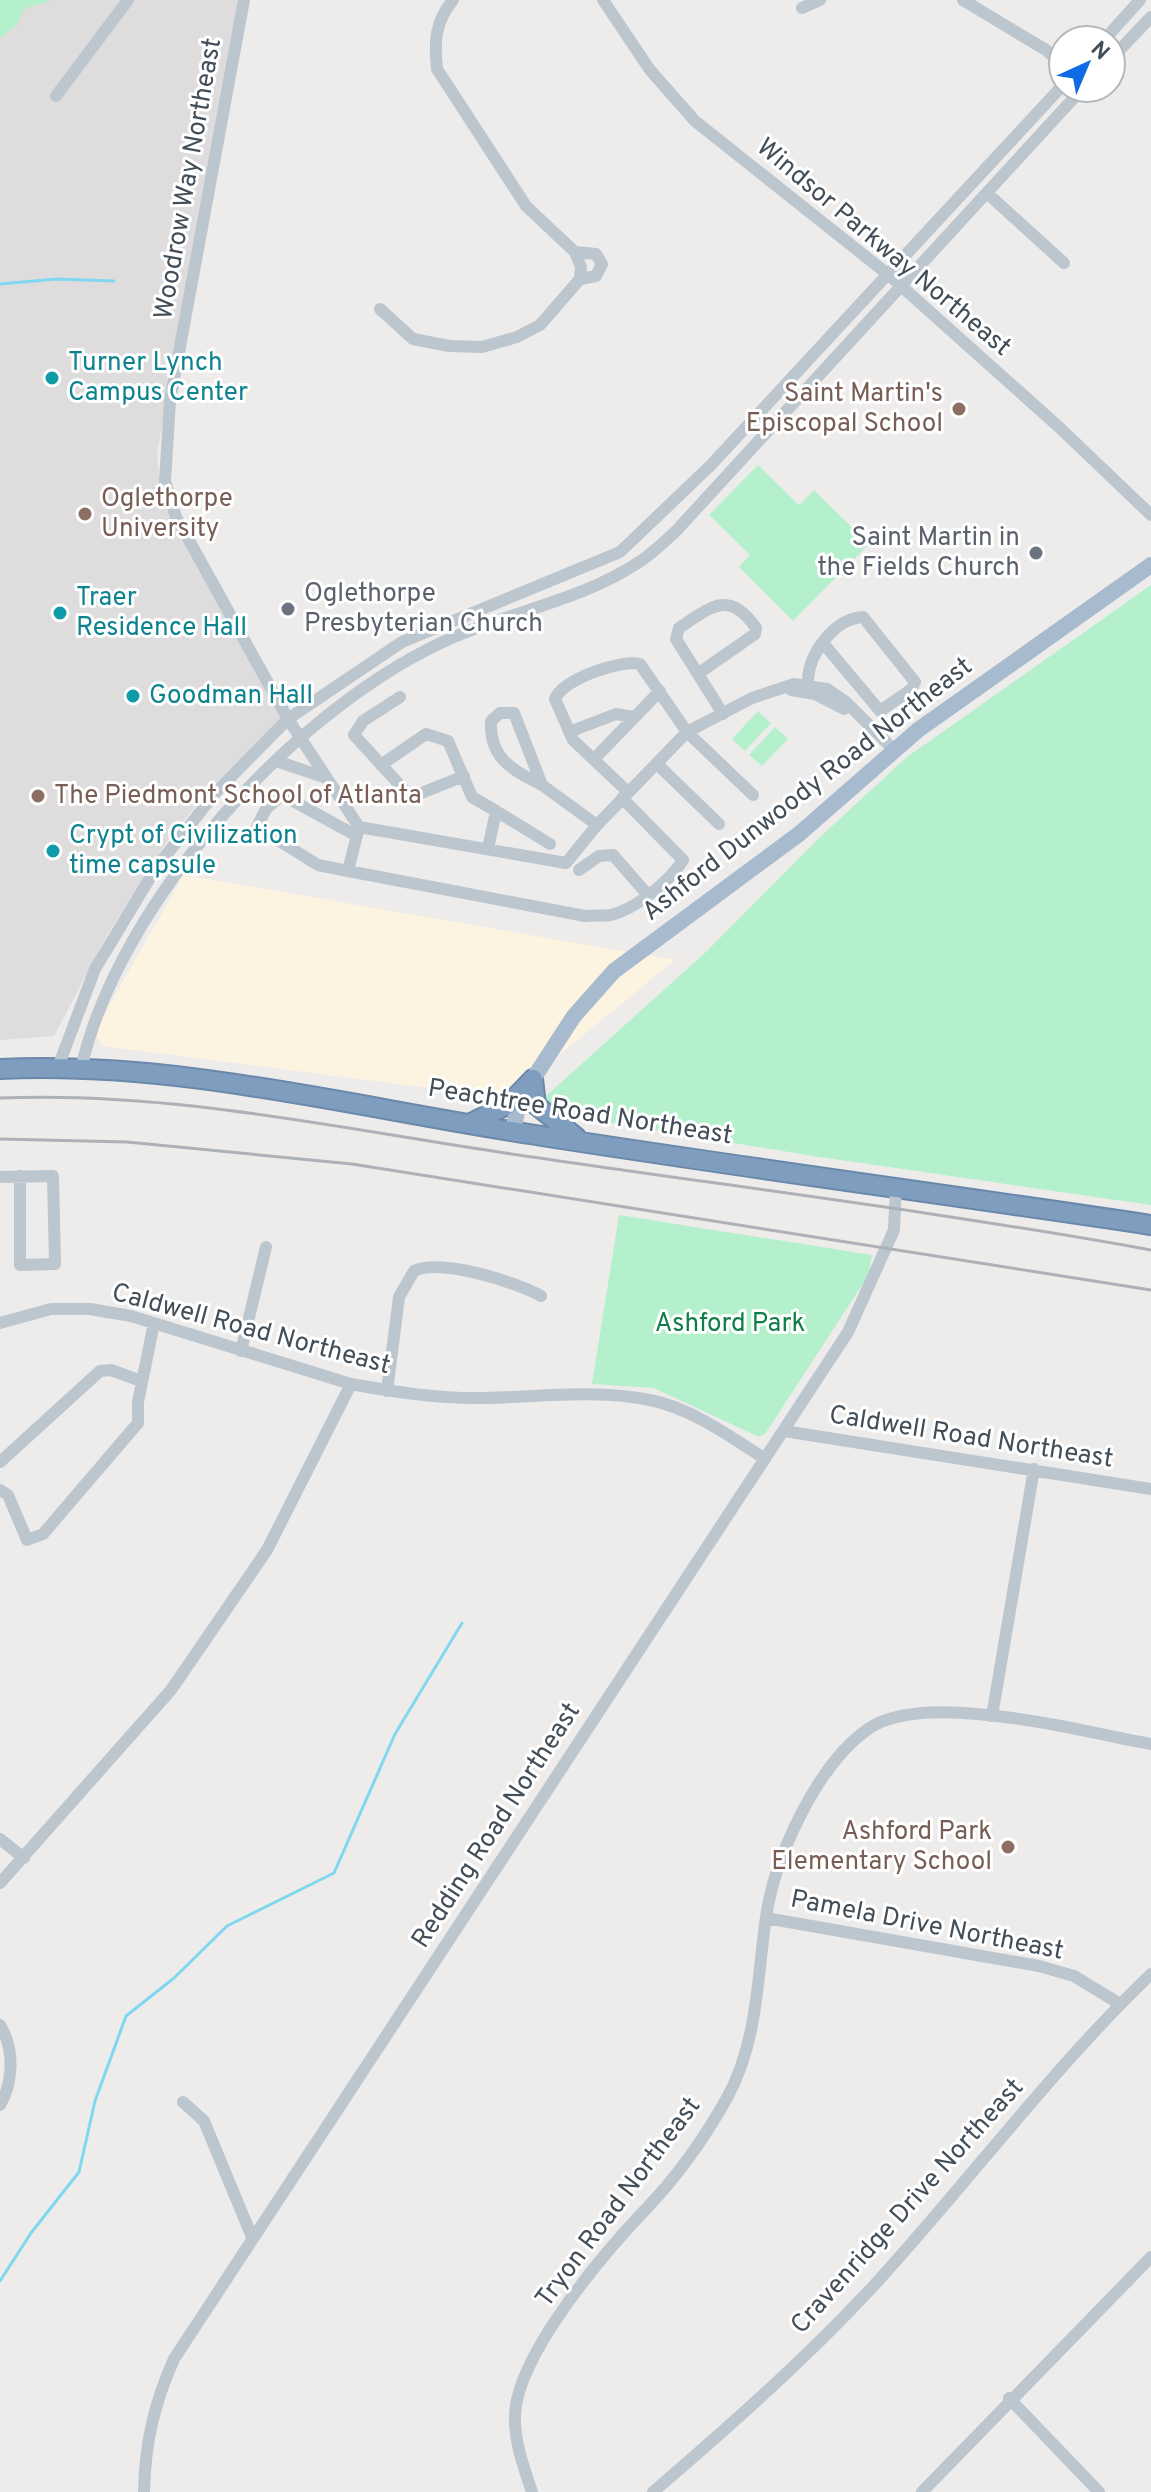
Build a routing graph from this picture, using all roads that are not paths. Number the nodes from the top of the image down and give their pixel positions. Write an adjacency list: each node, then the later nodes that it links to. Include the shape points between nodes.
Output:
1 (128, 0): 13 (street)
2 (244, 0): 34 (street, Woodrow Way Northeast, via 170,401 165,481 176,517)
3 (453, 0): 17 (street, via 438,20 437,69 526,206)
4 (603, 0): 19 (street, Windsor Parkway Northeast, via 650,70 695,121)
5 (820, 0): 8 (street)
6 (963, 0): 12 (street)
7 (1140, 0): 10 (street)
8 (802, 8)
9 (1151, 17): 11 (street)
10 (1118, 24)
11 (1127, 42)
12 (1047, 51)
13 (56, 96)
14 (1047, 103): 19 (street)
15 (1069, 104): 16 (street)
16 (988, 194): 18 (street); 21 (street)
17 (575, 252): 20 (street); 20 (street, via 596,254 602,264 596,276)
18 (1064, 263)
19 (890, 276): 21 (street, Windsor Parkway Northeast); 34 (street, via 711,465 620,552 402,642)
20 (580, 279): 22 (street, via 540,325 482,347 413,339)
21 (902, 287): 23 (street, Windsor Parkway Northeast); 37 (street, via 676,531 640,562 603,582 452,638 367,688)
22 (380, 309)
23 (1151, 515)
24 (1151, 565): 38 (main road, Ashford Dunwoody Road Northeast)
25 (823, 643): 25 (street, via 880,711 912,689 915,682 863,617 851,618); 27 (street, via 809,662)
26 (699, 673): 26 (street, via 676,639 679,628 716,604 746,614 755,634); 31 (street)
27 (808, 679): 28 (street); 32 (street, via 837,687)
28 (784, 687): 31 (street); 32 (street, via 806,684 827,689)
29 (660, 691): 33 (street); 35 (street, via 640,664 615,663 557,693); 36 (street)
30 (400, 697): 43 (street, via 355,731)
31 (723, 714): 36 (street)
32 (860, 716): 38 (street)
33 (634, 717): 35 (street, via 616,714); 40 (street)
34 (288, 719): 37 (street, Woodrow Way Northeast); 59 (street, via 216,792 156,868 95,969)
35 (569, 732): 40 (street)
36 (687, 732): 42 (street); 49 (street)
37 (300, 737): 39 (street, Woodrow Way Northeast); 41 (street)
38 (893, 749): 62 (main road, Ashford Dunwoody Road Northeast, via 789,843 614,971 574,1016)
39 (311, 754): 44 (street); 46 (street, Woodrow Way Northeast)
40 (594, 759): 48 (street)
41 (276, 761): 44 (street); 61 (street, via 210,830 140,930 104,998)
42 (657, 764): 48 (street); 51 (street)
43 (381, 765): 45 (street, via 414,796); 45 (street, via 426,734 448,741)
44 (293, 768): 46 (street)
45 (464, 776): 50 (street, via 472,797)
46 (327, 778): 53 (street, Woodrow Way Northeast)
47 (542, 785): 47 (street, via 514,713 500,713 491,721 490,732 505,765); 52 (street)
48 (625, 795): 52 (street); 58 (street, via 683,860)
49 (753, 795)
50 (496, 811): 54 (street); 55 (street)
51 (719, 824)
52 (597, 825): 55 (street, via 566,863)
53 (358, 832): 55 (street); 57 (street); 57 (street, via 282,795 257,827 318,865)
54 (550, 844)
55 (488, 849)
56 (579, 870): 58 (street, via 599,856 613,855)
57 (348, 871): 58 (street, via 585,916 611,915)
58 (647, 894)
59 (58, 1067): 60 (highway, Peachtree Road Northeast); 61 (highway, Peachtree Road Northeast)
60 (0, 1069)
61 (81, 1069): 63 (highway, Peachtree Road Northeast, via 183,1077)
62 (533, 1079): 63 (highway, via 509,1104); 64 (main road, Ashford Dunwoody Road Northeast); 65 (highway, via 536,1105)
63 (471, 1123): 64 (highway, Peachtree Road Northeast)
64 (513, 1131): 65 (highway, Peachtree Road Northeast)
65 (578, 1139): 68 (highway, Peachtree Road Northeast)
66 (20, 1176): 66 (street, via 20,1265 55,1264 53,1176); 67 (street)
67 (0, 1177)
68 (896, 1187): 69 (highway, Peachtree Road Northeast); 78 (street, Redding Road Northeast, via 894,1230 848,1332)
69 (1151, 1225)
70 (266, 1247): 74 (street)
71 (541, 1296): 77 (street, via 517,1282 429,1266 414,1271 399,1297)
72 (0, 1323): 73 (street, Caldwell Road Northeast, via 51,1309 90,1309)
73 (154, 1323): 74 (street, Caldwell Road Northeast); 75 (street)
74 (241, 1351): 76 (street, Caldwell Road Northeast)
75 (141, 1381): 80 (street, via 100,1371); 83 (street, via 138,1423 43,1534 27,1540 8,1495)
76 (351, 1384): 77 (street, Caldwell Road Northeast); 87 (street, via 267,1550 171,1690)
77 (387, 1391): 79 (street, Caldwell Road Northeast, via 442,1398 592,1395 652,1400)
78 (784, 1431): 79 (street, Redding Road Northeast); 81 (street, Caldwell Road Northeast)
79 (765, 1459): 95 (street, Redding Road Northeast)
80 (0, 1462)
81 (1034, 1469): 82 (street, Caldwell Road Northeast); 84 (street)
82 (1151, 1489)
83 (0, 1490)
84 (992, 1716): 85 (street, Tryon Road Northeast); 89 (street, Tryon Road Northeast, via 919,1712 892,1716 868,1729 807,1803 778,1868)
85 (1151, 1744)
86 (0, 1839): 87 (street)
87 (24, 1858): 88 (street)
88 (0, 1883)
89 (766, 1918): 91 (street, Pamela Drive Northeast, via 1039,1966 1074,1976); 99 (street, Tryon Road Northeast, via 752,2031 727,2098 673,2176 553,2325 520,2383 515,2416)
90 (1151, 1974): 91 (street, Cravenridge Drive Northeast)
91 (1120, 2004): 100 (street, Cravenridge Drive Northeast, via 821,2341)
92 (0, 2025): 94 (street, via 11,2049 9,2080)
93 (183, 2102): 95 (street, via 204,2121)
94 (0, 2105)
95 (252, 2237): 98 (street, Redding Road Northeast, via 160,2389 145,2453)
96 (1151, 2257): 97 (street)
97 (1009, 2398): 101 (street); 102 (street)
98 (144, 2492)
99 (532, 2492)
100 (653, 2492)
101 (922, 2492)
102 (1099, 2492)

